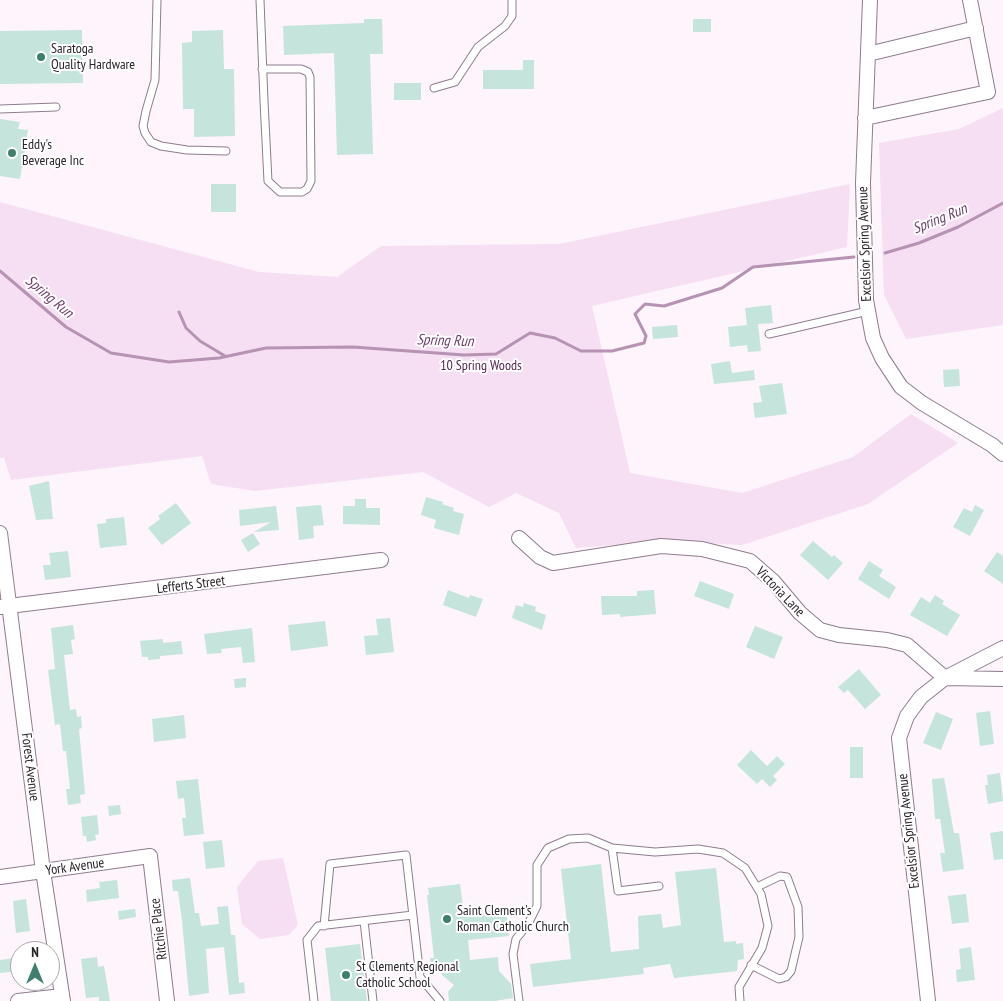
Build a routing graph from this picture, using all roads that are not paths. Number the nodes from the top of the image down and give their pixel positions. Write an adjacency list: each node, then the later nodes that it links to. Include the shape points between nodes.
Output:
1 (158, 0): 13 (lane, via 156,80 146,111 145,133 151,142 161,146)
2 (260, 0): 8 (lane)
3 (512, 0): 9 (lane, via 512,16 505,26 478,47 455,82)
4 (870, 0): 7 (street, Excelsior Spring Avenue)
5 (970, 0): 6 (street)
6 (976, 28): 7 (street); 12 (street, via 988,92)
7 (868, 54): 12 (street, Excelsior Spring Avenue)
8 (262, 70): 8 (lane, via 268,181 280,192 302,192 311,181 310,76 301,70)
9 (434, 88)
10 (56, 107): 11 (lane)
11 (0, 109)
12 (865, 118): 14 (street, Excelsior Spring Avenue, via 862,183)
13 (226, 151)
14 (868, 311): 15 (lane); 16 (street, Excelsior Spring Avenue, via 873,338 901,387)
15 (769, 334)
16 (1003, 454)
17 (0, 533): 20 (street, Forest Avenue)
18 (519, 538): 22 (street, Victoria Lane, via 540,557 553,562 661,546 702,549 750,561 820,630 907,645)
19 (381, 560): 20 (street, Lefferts Street)
20 (5, 607): 26 (street, Forest Avenue)
21 (1003, 648): 22 (street, Excelsior Spring Avenue)
22 (945, 678): 23 (street); 42 (street, Excelsior Spring Avenue, via 920,697 907,716 899,738)
23 (1003, 679)
24 (612, 848): 28 (lane, via 618,890); 29 (lane, via 655,852 698,849 723,853 745,868); 40 (lane, via 588,838 569,839 548,848 538,865 537,906 516,939 513,954)
25 (150, 856): 26 (street, York Avenue); 36 (street, Ritchie Place)
26 (43, 871): 27 (street, York Avenue); 34 (street, Forest Avenue)
27 (0, 877)
28 (659, 886)
29 (757, 887): 33 (lane, via 768,926 762,948); 33 (lane, via 780,876 787,877 798,908 799,937 791,971 786,977 780,980)
30 (413, 915): 31 (lane); 32 (lane, via 406,855 330,864); 39 (lane, via 420,977)
31 (364, 921): 32 (lane); 38 (lane)
32 (320, 926): 37 (lane, via 307,940)
33 (752, 965): 41 (lane, via 739,987)
34 (62, 998): 35 (street)
35 (18, 1001)
36 (167, 1001)
37 (314, 1001)
38 (373, 1001)
39 (440, 1001)
40 (519, 1001)
41 (740, 1001)
42 (928, 1001)

